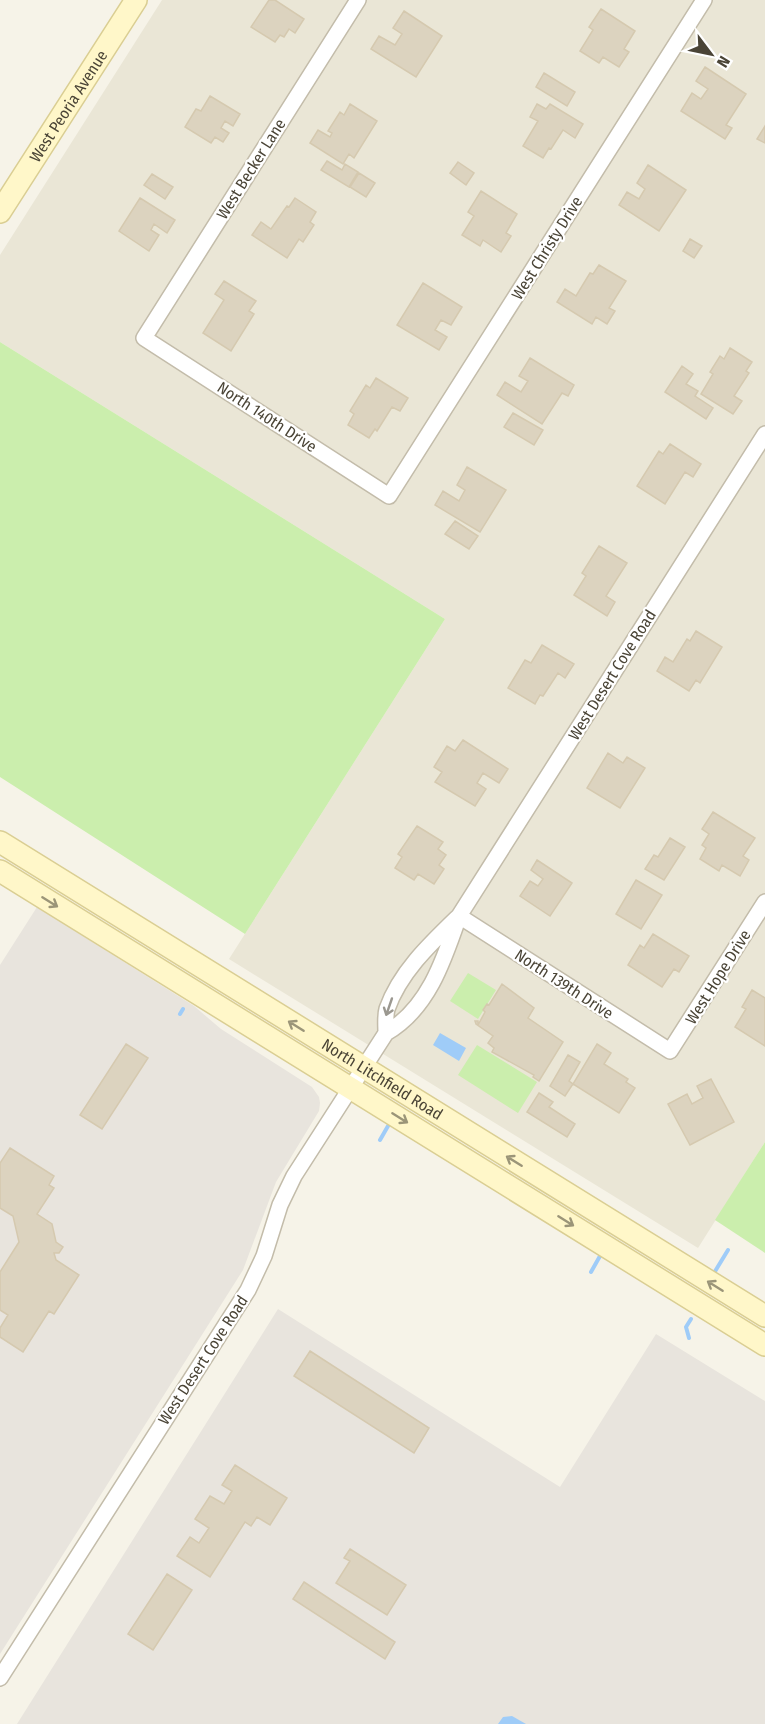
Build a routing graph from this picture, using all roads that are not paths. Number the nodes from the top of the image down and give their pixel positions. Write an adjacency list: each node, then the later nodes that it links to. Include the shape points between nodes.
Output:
1 (136, 0): 4 (main road, West Peoria Avenue)
2 (358, 0): 5 (street, West Becker Lane)
3 (704, 0): 7 (street, West Christy Drive)
4 (0, 212)
5 (144, 338): 7 (street, North 140th Drive)
6 (765, 434): 11 (street, West Desert Cove Road)
7 (389, 496)
8 (0, 842): 13 (main road, North Litchfield Road)
9 (0, 871): 12 (main road, North Litchfield Road, one-way to 12)
10 (765, 902): 15 (street, West Hope Drive)
11 (459, 916): 14 (street, West Desert Cove Road, via 441,964 415,1010); 14 (street, West Desert Cove Road, one-way to 14, via 431,943 401,983 386,1011); 15 (street, North 139th Drive)
12 (117, 944): 13 (main road, via 134,939 175,963); 17 (main road, North Litchfield Road)
13 (192, 961): 16 (main road, North Litchfield Road, one-way to 13)
14 (386, 1033): 16 (street, West Desert Cove Road)
15 (670, 1051)
16 (363, 1068): 17 (street, West Desert Cove Road); 19 (main road, North Litchfield Road, one-way to 16)
17 (350, 1088): 18 (main road, North Litchfield Road, one-way to 18); 22 (street, West Desert Cove Road, via 289,1186 248,1290)
18 (715, 1313): 20 (main road, via 740,1313); 21 (main road, North Litchfield Road)
19 (765, 1316)
20 (765, 1328)
21 (765, 1345)
22 (0, 1678)

